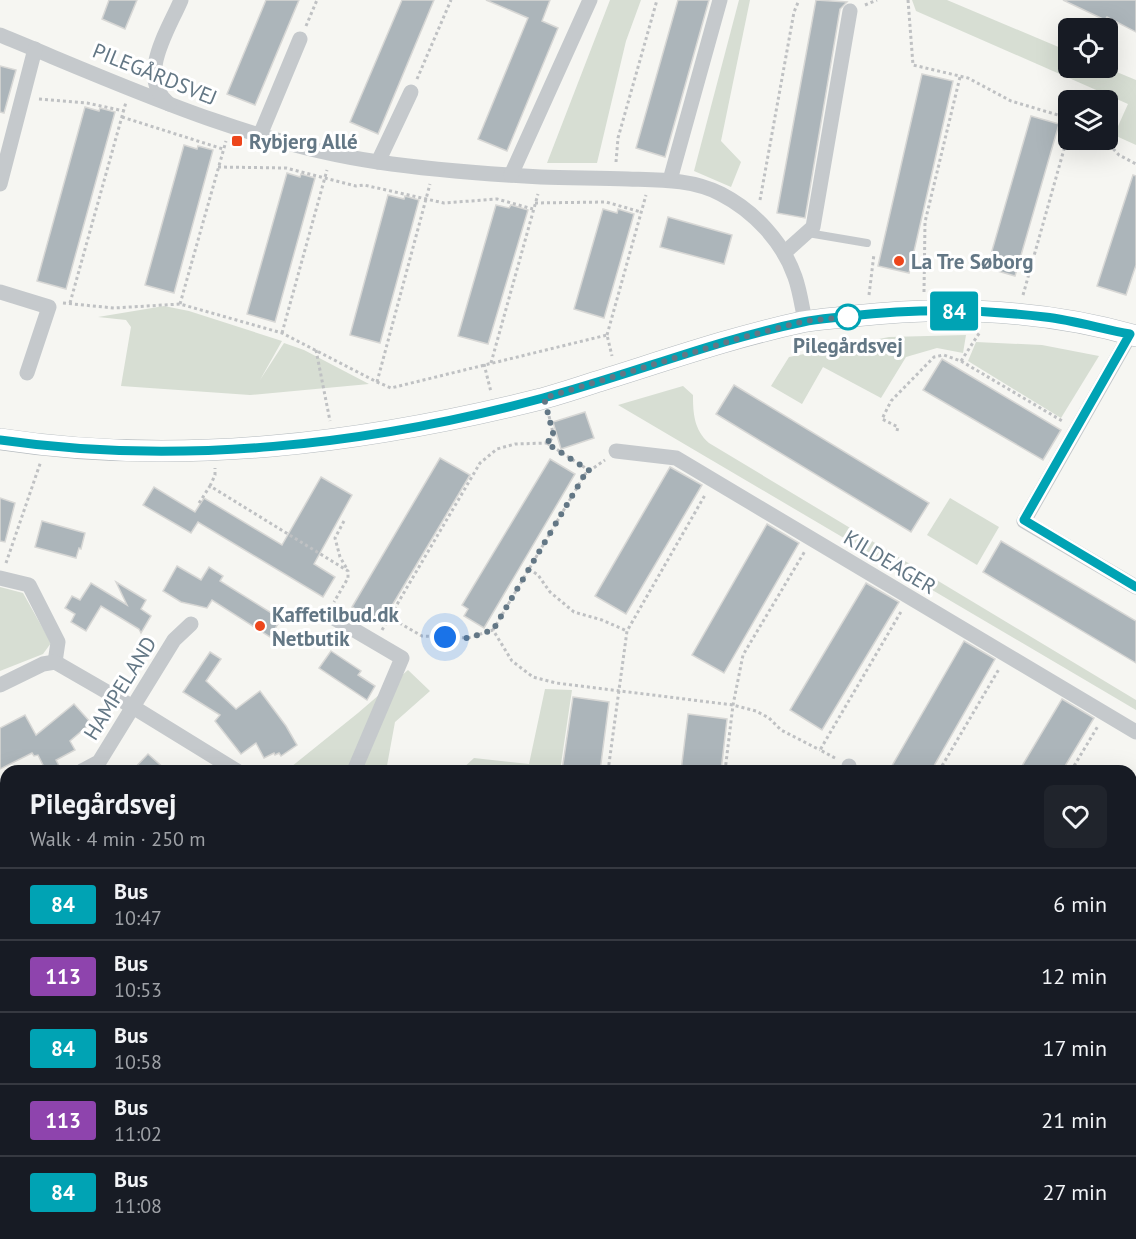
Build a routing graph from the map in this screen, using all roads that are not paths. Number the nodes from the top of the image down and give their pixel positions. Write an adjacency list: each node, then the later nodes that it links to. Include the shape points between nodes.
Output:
1 (181, 0): 9 (street, via 154,65 160,97)
2 (590, 0): 12 (street)
3 (720, 0): 13 (street)
4 (850, 11): 15 (street, via 813,227)
5 (0, 34): 7 (street, PILEGÅRDSVEJ)
6 (300, 39): 10 (street)
7 (35, 49): 9 (street, PILEGÅRDSVEJ); 14 (street)
8 (411, 92): 11 (street)
9 (171, 106): 10 (street, PILEGÅRDSVEJ)
10 (260, 135): 11 (street, PILEGÅRDSVEJ)
11 (378, 162): 12 (street, PILEGÅRDSVEJ)
12 (511, 175): 13 (street, PILEGÅRDSVEJ)
13 (670, 180): 17 (street, PILEGÅRDSVEJ, via 700,186 739,205 771,235)
14 (0, 184)
15 (807, 232): 16 (lane); 17 (street)
16 (867, 243)
17 (784, 254): 19 (street, PILEGÅRDSVEJ, via 795,277)
18 (0, 292): 21 (street, via 49,307)
19 (805, 321): 20 (street, via 964,310 1047,317); 22 (street, via 544,398 423,426 333,440 214,451 128,451)
20 (1133, 335): 25 (street, via 1024,520)
21 (27, 373)
22 (0, 440)
23 (615, 451): 31 (street, KILDEAGER, via 676,458)
24 (1, 578): 28 (street, via 29,585 58,642)
25 (1136, 587)
26 (327, 614): 34 (street, via 402,658)
27 (191, 624): 30 (street, HAMPELAND, via 174,640)
28 (55, 662): 29 (street); 30 (street)
29 (0, 685)
30 (133, 707): 32 (street, HAMPELAND); 33 (street)
31 (1136, 732)
32 (93, 765)
33 (227, 765)
34 (357, 765)

